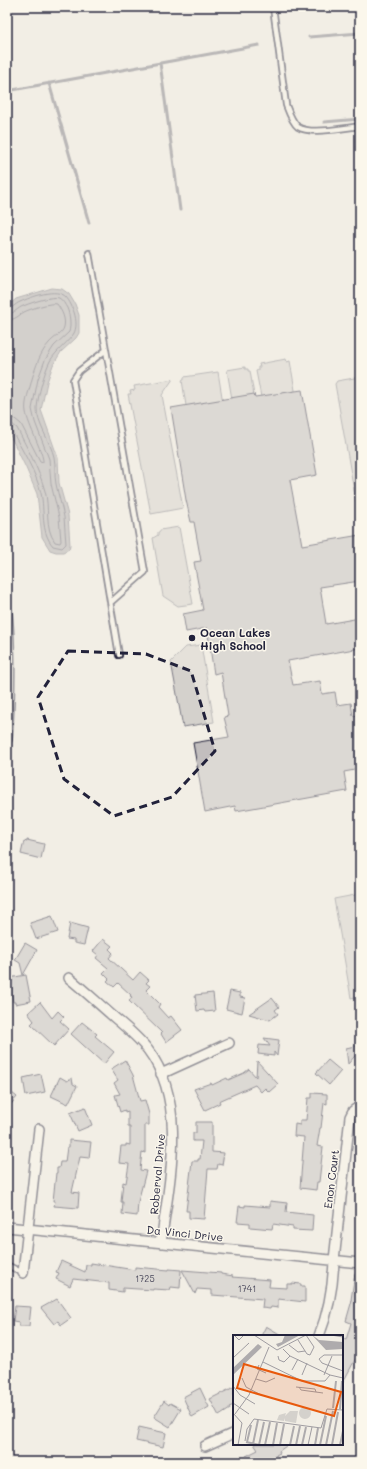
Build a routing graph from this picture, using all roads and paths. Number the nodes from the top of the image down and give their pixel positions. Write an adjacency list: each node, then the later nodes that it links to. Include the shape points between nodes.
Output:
1 (273, 7): 2 (lane, via 286,105 294,122 306,130)
2 (360, 126)
3 (89, 253): 4 (lane)
4 (106, 350): 5 (lane, via 79,371 73,380); 5 (lane, via 145,572)
5 (111, 602): 7 (lane)
6 (7, 612): 8 (street, via 10,655)
7 (120, 655)
8 (7, 740)
9 (69, 978): 11 (street, Roberval Drive, via 138,1039)
10 (229, 1043): 11 (street)
11 (161, 1074): 16 (street, Roberval Drive, via 171,1110 173,1146)
12 (360, 1106): 17 (street, Enon Court, via 353,1111 350,1118)
13 (39, 1129): 15 (street)
14 (7, 1227): 15 (street, Da Vinci Drive)
15 (28, 1229): 16 (street, Da Vinci Drive); 20 (street)
16 (161, 1243): 17 (street, Da Vinci Drive)
17 (334, 1260): 18 (street, Da Vinci Drive); 21 (street, Enon Court, via 329,1306)
18 (360, 1263)
19 (7, 1265): 20 (lane)
20 (23, 1273)
21 (319, 1335)
22 (233, 1433): 23 (street)
23 (205, 1446)

